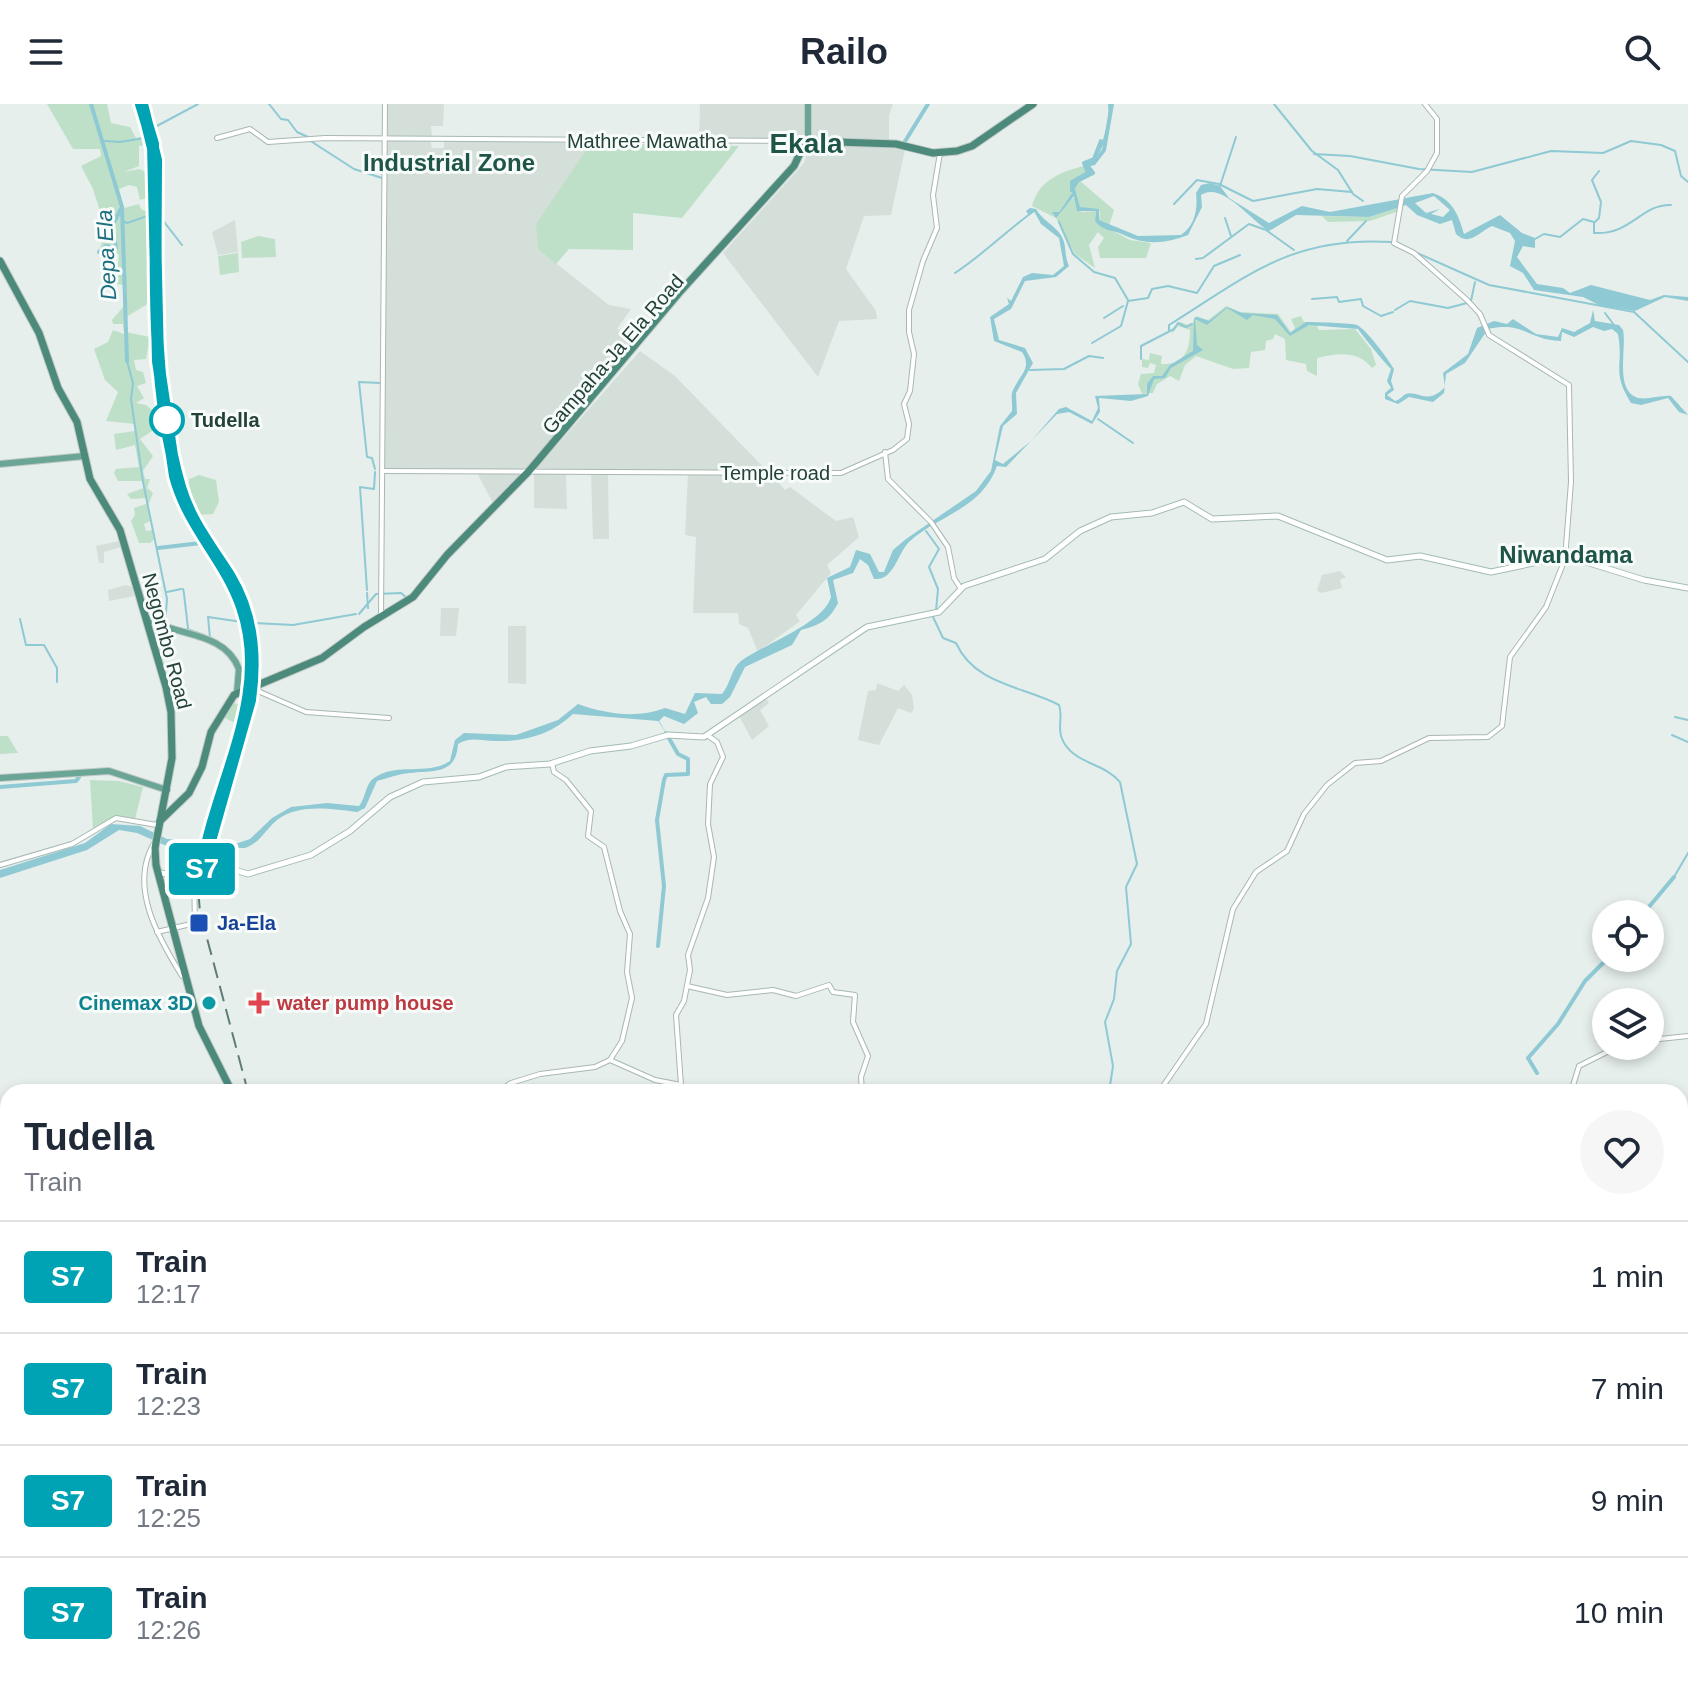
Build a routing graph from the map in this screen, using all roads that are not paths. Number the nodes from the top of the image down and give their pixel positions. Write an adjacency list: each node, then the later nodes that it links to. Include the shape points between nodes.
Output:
1 (385, 104): 6 (street)
2 (808, 104): 7 (main road)
3 (1033, 104): 8 (highway, via 972,146)
4 (1425, 104): 15 (street, via 1436,116 1437,153 1402,196 1395,245 1421,259 1467,300 1489,335 1569,385 1571,483)
5 (217, 138): 6 (street, Mathree Mawatha, via 250,129 268,142)
6 (384, 138): 7 (street, Mathree Mawatha); 13 (street)
7 (805, 143): 8 (highway, via 896,144); 14 (highway, Gampaha-Ja Ela Road, via 795,169)
8 (940, 153): 10 (street, Temple road, via 933,195 937,228 909,317 914,354 904,404 908,435 899,447)
9 (0, 263): 11 (highway, Negombo Road, via 39,339)
10 (885, 452): 14 (street, Temple road, via 841,473); 17 (street, via 890,482 936,528)
11 (84, 456): 12 (main road); 19 (highway, Negombo Road, via 87,478 117,528)
12 (0, 464)
13 (382, 471): 14 (street, Temple road); 18 (street)
14 (531, 471): 18 (highway, Gampaha-Ja Ela Road, via 410,600)
15 (1565, 559): 16 (main road); 17 (main road, via 1491,572 1422,556 1390,561 1275,515 1212,519 1183,502 1152,513 1111,517 1080,531 1045,559); 45 (street, via 1546,607 1510,657 1502,726 1488,737 1433,737 1381,761 1347,768 1309,807 1284,854 1256,872 1233,909 1206,1024)
16 (1688, 588)
17 (961, 589): 22 (main road, via 935,613 867,627)
18 (381, 616): 20 (highway, Gampaha-Ja Ela Road, via 322,658)
19 (150, 623): 20 (main road, via 195,633 219,646 235,659); 25 (highway, Negombo Road, via 169,714)
20 (243, 687): 21 (street, via 306,712); 26 (highway, via 211,732 191,790)
21 (389, 718)
22 (707, 735): 23 (main road, via 667,735); 34 (street, via 723,757 710,784 708,824 714,857 708,898 688,955)
23 (552, 763): 30 (main road, via 421,782 384,801 311,855 253,873 228,868); 37 (street, via 554,772 591,811 588,836 604,847 630,934 630,1014)
24 (0, 779): 25 (main road, via 113,776)
25 (165, 791): 26 (highway, Negombo Road)
26 (162, 817): 27 (highway, Negombo Road); 28 (street, via 116,818 72,844)
27 (154, 844): 29 (highway, Negombo Road); 31 (highway, Negombo Road, via 154,868); 32 (street, via 144,877)
28 (0, 865)
29 (158, 873): 30 (main road); 31 (highway, Negombo Road)
30 (194, 876): 31 (street, via 195,923)
31 (171, 930): 32 (street); 33 (highway, Negombo Road); 39 (highway, Negombo Road, via 199,1026)
32 (157, 932): 33 (street)
33 (182, 976): 40 (highway, Negombo Road, via 199,1031)
34 (687, 986): 43 (street, via 675,1018); 44 (street, via 727,995 773,990 799,996 829,985 833,992 856,996 853,1022 867,1059)
35 (1688, 1036): 36 (street)
36 (1664, 1039)
37 (610, 1060): 41 (street); 42 (street)
38 (1592, 1060): 46 (street, via 1579,1066)
39 (227, 1084)
40 (227, 1084)
41 (510, 1084)
42 (676, 1084)
43 (681, 1084)
44 (861, 1084)
45 (1165, 1084)
46 (1573, 1084)

